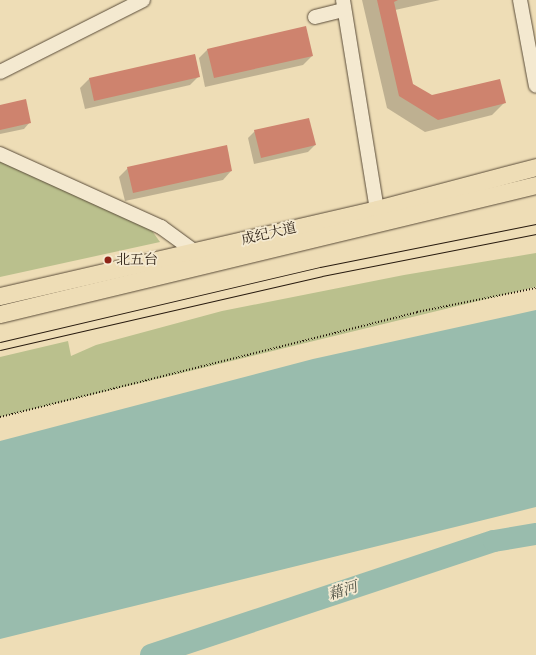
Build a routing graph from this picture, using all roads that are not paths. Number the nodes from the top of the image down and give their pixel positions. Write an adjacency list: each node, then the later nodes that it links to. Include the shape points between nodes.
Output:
1 (143, 0): 5 (street, via 70,39)
2 (520, 0): 6 (street)
3 (343, 5): 4 (street); 10 (street)
4 (314, 17)
5 (0, 72)
6 (536, 86)
7 (0, 154): 11 (street, via 161,226)
8 (536, 167): 10 (main road, 成纪大道)
9 (536, 185): 13 (main road, 成纪大道)
10 (377, 208): 11 (main road, 成纪大道)
11 (194, 251): 12 (main road, 成纪大道)
12 (0, 296)
13 (0, 314)

